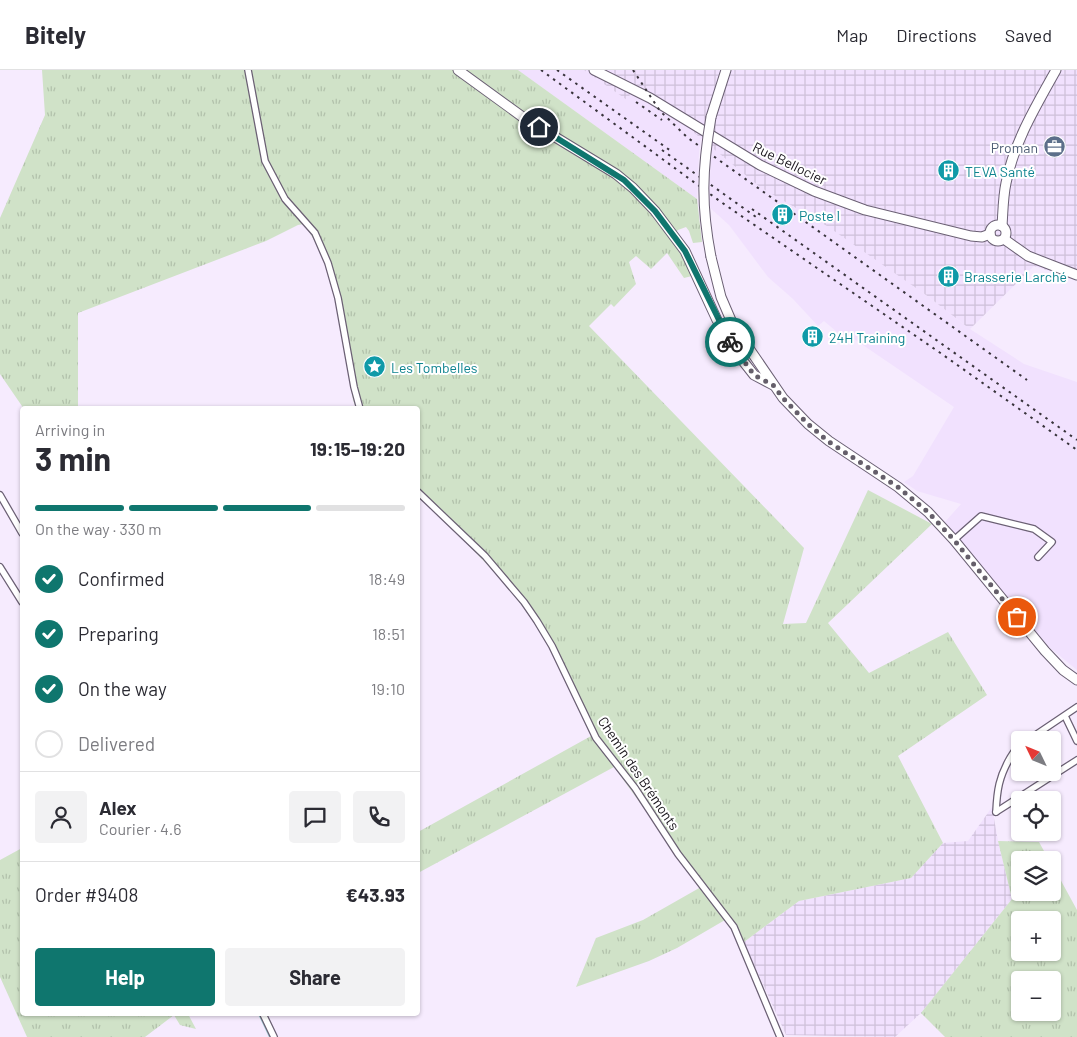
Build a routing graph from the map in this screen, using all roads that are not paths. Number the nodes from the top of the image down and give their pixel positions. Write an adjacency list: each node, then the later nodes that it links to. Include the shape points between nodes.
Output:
1 (248, 70): 11 (street, via 265,161 285,199 315,233 328,263)
2 (458, 70): 10 (main road, via 524,118 616,174 633,188 685,251 717,320 739,356 754,375)
3 (594, 70): 7 (main road, Rue Bellocier, via 656,101 760,165 842,203 971,236)
4 (726, 70): 10 (main road, bridge, via 711,117 706,148 705,221 721,297 733,324)
5 (1056, 70): 6 (main road, via 1021,137 1011,164 1005,185)
6 (1002, 226): 7 (main road, via 993,227); 8 (main road, via 1006,231)
7 (990, 234): 8 (main road, via 996,240)
8 (1004, 239): 9 (main road, via 1028,256)
9 (1077, 275)
10 (773, 385): 15 (main road, via 829,442 898,487)
11 (359, 406)
12 (420, 494): 30 (street, Chemin des Brémonts, via 485,556 524,602 552,646 596,738 734,927)
13 (0, 496): 14 (street)
14 (20, 530)
15 (954, 540): 16 (street, via 981,516 1034,528 1052,542); 19 (main road, via 1045,651)
16 (1038, 557)
17 (0, 567): 18 (street)
18 (20, 599)
19 (1077, 680)
20 (1077, 707): 21 (street)
21 (1065, 716): 22 (street); 23 (street)
22 (1042, 731)
23 (1077, 741)
24 (1011, 757): 27 (street, via 997,786 996,812)
25 (1077, 760): 26 (street)
26 (1061, 770)
27 (1044, 781)
28 (263, 1016): 29 (street)
29 (274, 1037)
30 (780, 1037)

